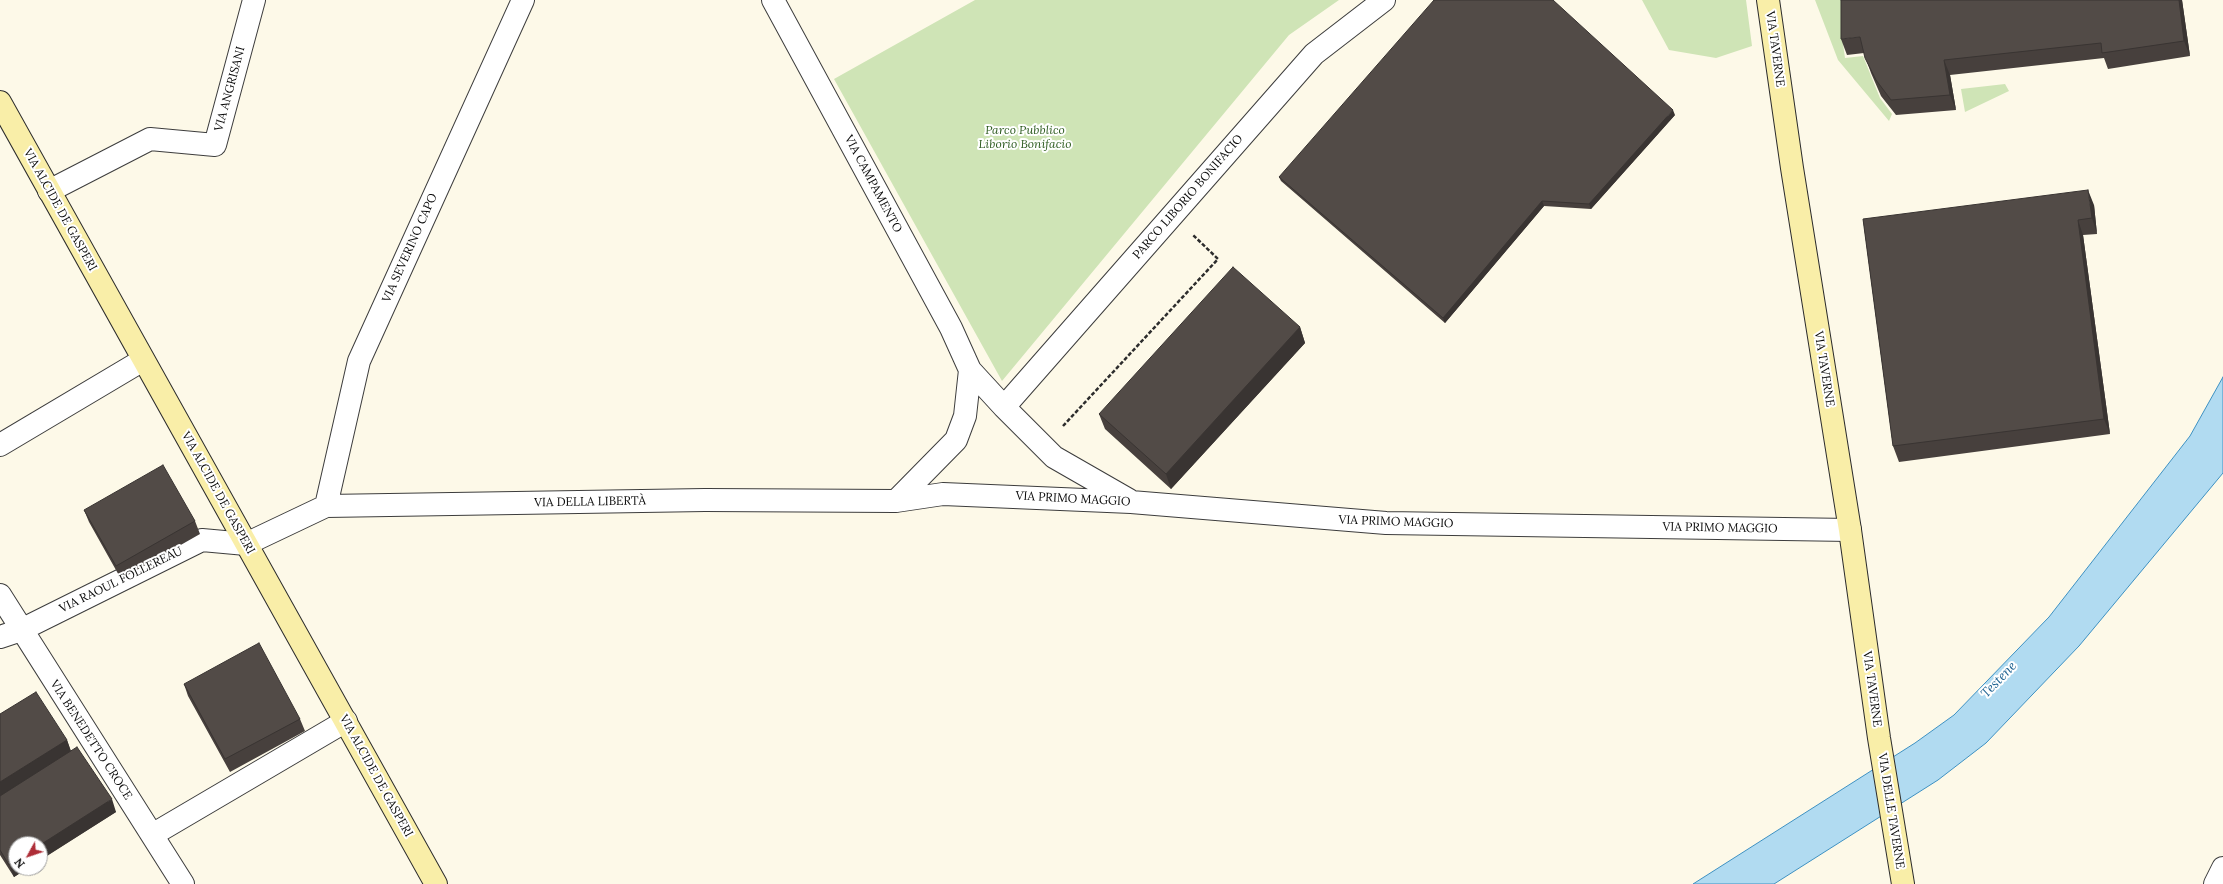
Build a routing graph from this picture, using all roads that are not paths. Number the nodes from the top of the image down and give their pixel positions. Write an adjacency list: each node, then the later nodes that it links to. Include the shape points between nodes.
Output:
1 (254, 0): 7 (street, VIA ANGRISANI, via 215,145 150,139)
2 (523, 0): 15 (street, VIA SEVERINO CAPO, via 359,361)
3 (773, 0): 9 (street, VIA CAMPAMENTO, via 951,328)
4 (1384, 0): 10 (street, PARCO LIBORIO BONIFACIO, via 1314,54)
5 (1768, 0): 16 (street, VIA TAVERNE)
6 (0, 102): 7 (street, VIA ALCIDE DE GASPERI)
7 (49, 192): 8 (street, VIA ALCIDE DE GASPERI)
8 (143, 360): 11 (street); 17 (street, VIA ALCIDE DE GASPERI)
9 (970, 370): 10 (street, VIA CAMPAMENTO); 13 (street, via 965,416 956,440)
10 (1004, 407): 14 (street, VIA CAMPAMENTO, via 1054,457)
11 (0, 445)
12 (943, 494): 13 (street, VIA DELLA LIBERTÀ); 14 (street, VIA PRIMO MAGGIO)
13 (896, 501): 15 (street, VIA DELLA LIBERTÀ, via 705,500)
14 (1131, 502): 16 (street, VIA PRIMO MAGGIO, via 1386,523)
15 (326, 506): 17 (street, VIA DELLA LIBERTÀ)
16 (1850, 530): 22 (street, VIA TAVERNE)
17 (246, 544): 19 (street, VIA RAOUL FOLLEREAU, via 202,540); 21 (street, VIA ALCIDE DE GASPERI)
18 (0, 595): 19 (street, VIA BENEDETTO CROCE)
19 (21, 630): 20 (street, VIA RAOUL FOLLEREAU); 23 (street, VIA BENEDETTO CROCE)
20 (0, 637)
21 (346, 720): 23 (street); 26 (street, VIA ALCIDE DE GASPERI)
22 (1879, 738): 27 (street, VIA DELLE TAVERNE)
23 (152, 835): 25 (street, VIA BENEDETTO CROCE)
24 (2223, 868): 28 (street)
25 (183, 884)
26 (436, 884)
27 (1903, 884)
28 (2215, 884)

